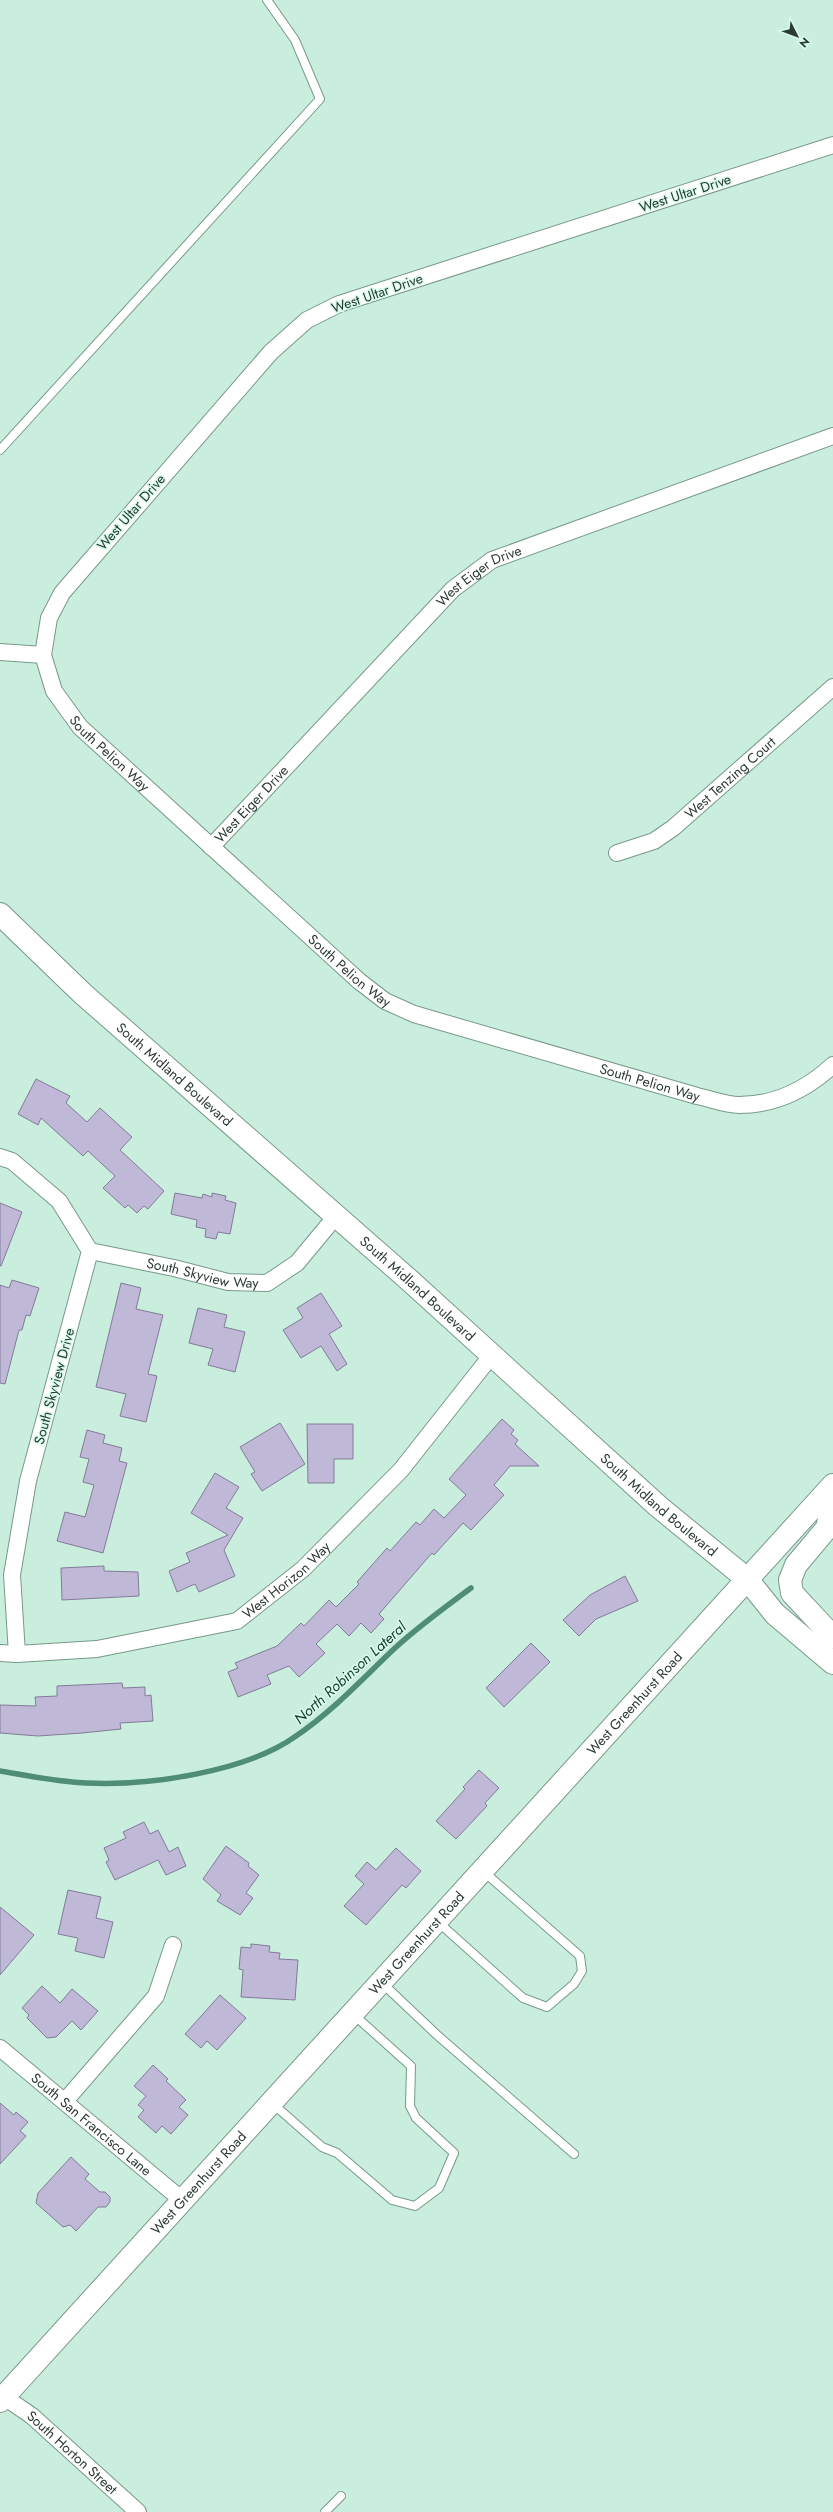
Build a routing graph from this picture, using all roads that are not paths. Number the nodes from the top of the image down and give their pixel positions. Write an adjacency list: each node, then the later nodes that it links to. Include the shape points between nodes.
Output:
1 (267, 0): 4 (lane, via 295,40 320,99)
2 (833, 145): 6 (street, West Ultar Drive, via 339,304 307,320 271,352 62,593 48,618)
3 (833, 436): 8 (street, West Eiger Drive, via 492,560 453,589)
4 (0, 450)
5 (0, 652): 6 (street)
6 (43, 655): 8 (street, South Pelion Way, via 54,691 80,727)
7 (833, 687): 9 (street, West Tenzing Court, via 673,828 654,841)
8 (211, 847): 11 (street, South Pelion Way, via 359,980 386,1001 407,1011 698,1096 738,1105 768,1102 794,1094 818,1079)
9 (617, 853)
10 (0, 914): 13 (main road, South Midland Boulevard, via 83,994)
11 (833, 1065)
12 (0, 1157): 14 (street, via 12,1161 59,1201)
13 (336, 1216): 14 (street, South Skyview Way, via 297,1263 267,1283 228,1282); 15 (main road, South Midland Boulevard)
14 (90, 1251): 21 (street, South Skyview Drive, via 28,1481 12,1575)
15 (491, 1356): 18 (main road, South Midland Boulevard, via 659,1507); 21 (street, West Horizon Way, via 401,1470 302,1569 237,1621 97,1649)
16 (833, 1485): 18 (main road, West Greenhurst Road)
17 (833, 1500): 19 (main road, via 827,1528 796,1565 790,1580 792,1593)
18 (747, 1579): 22 (main road, South Midland Boulevard, via 775,1614); 23 (main road, West Greenhurst Road)
19 (833, 1637)
20 (0, 1653): 21 (street, West Horizon Way)
21 (17, 1654)
22 (833, 1664)
23 (482, 1870): 24 (main road, West Greenhurst Road); 24 (lane, via 580,1956 582,1971 574,1984 547,2006 523,1998)
24 (436, 1921): 26 (main road, West Greenhurst Road)
25 (173, 1945): 29 (street, via 156,1996)
26 (381, 1982): 27 (main road, West Greenhurst Road); 31 (lane, via 437,2035)
27 (352, 2014): 30 (main road, West Greenhurst Road); 30 (lane, via 410,2066 410,2106 416,2118 454,2152 439,2188 415,2206 392,2200 337,2153 322,2147)
28 (0, 2048): 29 (street, South San Francisco Lane)
29 (65, 2101): 32 (street, South San Francisco Lane)
30 (271, 2103): 32 (main road, West Greenhurst Road)
31 (574, 2154)
32 (182, 2200): 33 (main road, West Greenhurst Road)
33 (2, 2397): 35 (street, South Horton Street, via 38,2422)
34 (341, 2496): 36 (lane)
35 (138, 2512)
36 (325, 2512)

